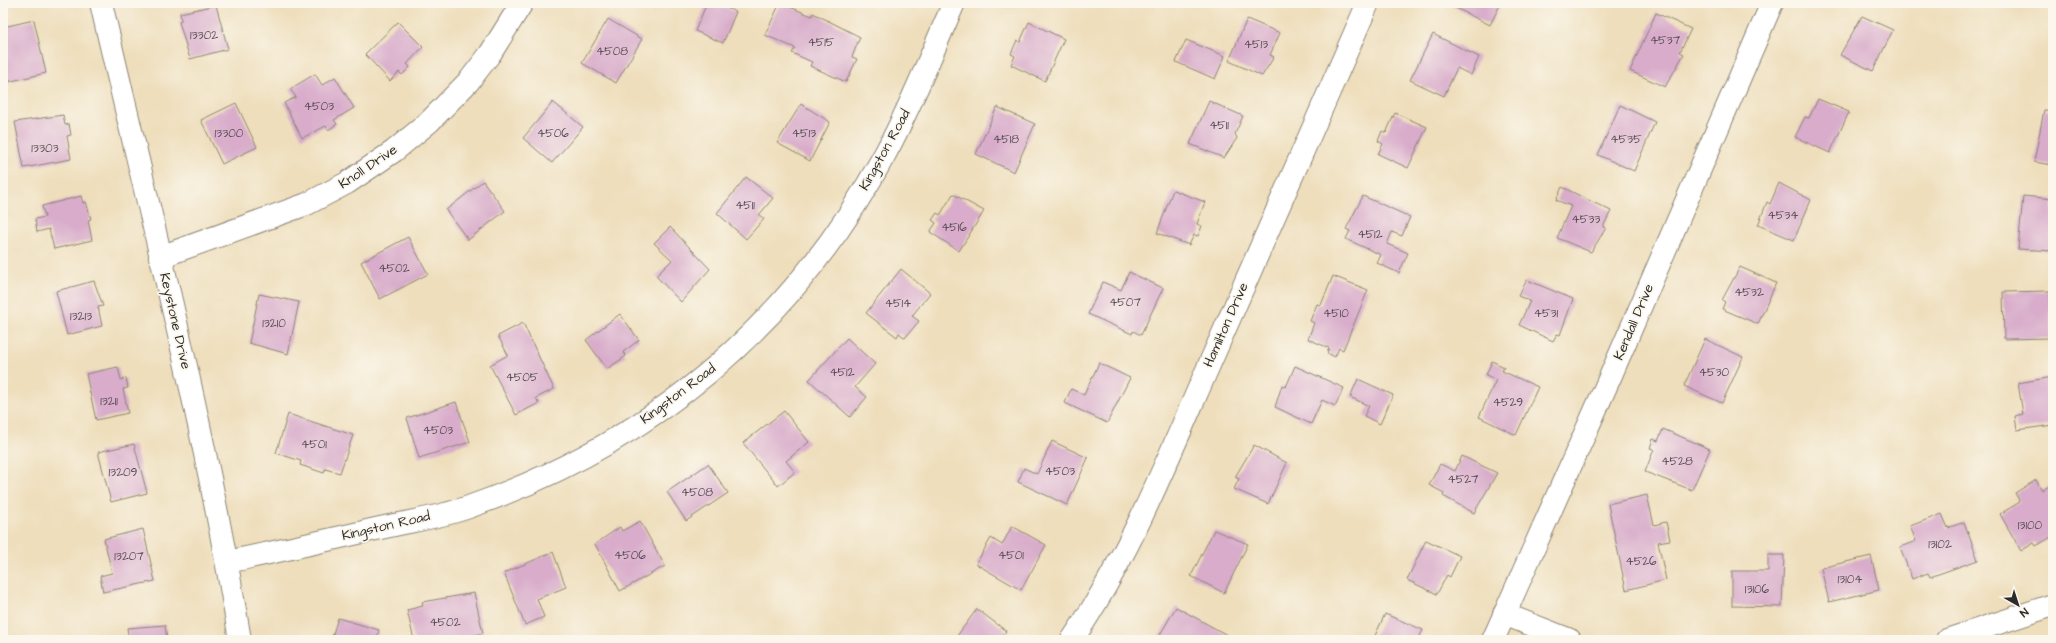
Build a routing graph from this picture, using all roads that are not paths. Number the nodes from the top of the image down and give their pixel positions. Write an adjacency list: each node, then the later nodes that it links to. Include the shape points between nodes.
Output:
1 (100, 3): 6 (street, Keystone Drive)
2 (522, 3): 6 (street, Knoll Drive, via 490,54 469,81 429,122 394,151 347,183 307,204)
3 (954, 3): 7 (street, Kingston Road, via 916,92 884,155 843,223 796,287 756,330 702,379 656,413 595,451 530,484 463,509)
4 (1368, 3): 11 (street, Hamilton Drive, via 1124,551)
5 (1772, 3): 9 (street, Kendall Drive)
6 (160, 257): 7 (street, Keystone Drive, via 197,414)
7 (227, 562): 10 (street, Keystone Drive)
8 (2053, 605): 14 (street)
9 (1504, 614): 12 (street, Kendall Drive); 13 (street)
10 (240, 640)
11 (1072, 640)
12 (1493, 640)
13 (1570, 640)
14 (1946, 640)

